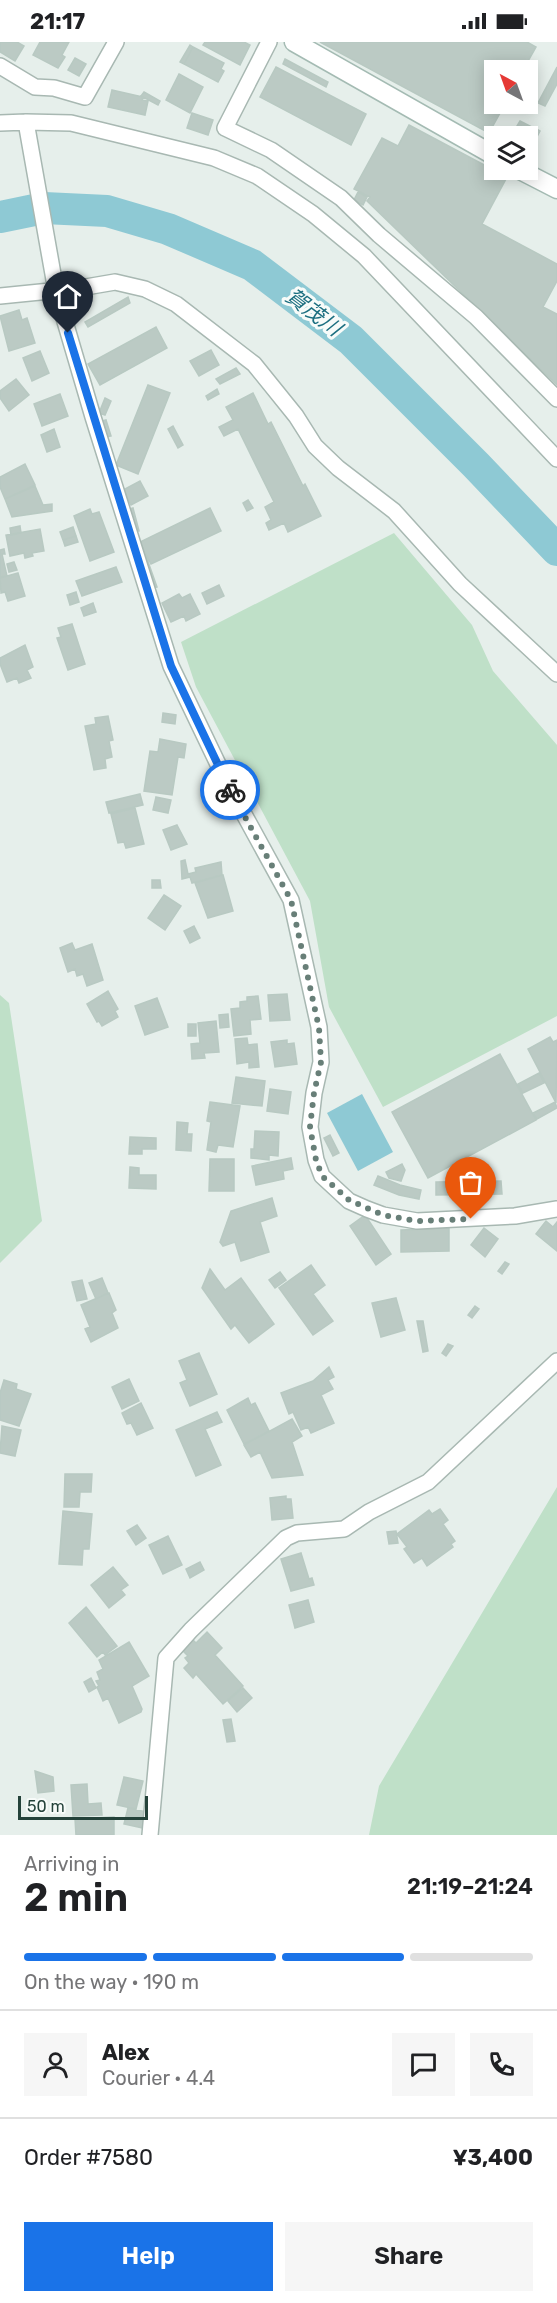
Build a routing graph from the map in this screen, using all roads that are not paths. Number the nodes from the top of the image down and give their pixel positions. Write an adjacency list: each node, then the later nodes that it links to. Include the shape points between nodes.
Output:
1 (116, 42): 4 (street, via 85,97 35,87)
2 (269, 42): 12 (street, via 225,128 271,150 340,198 477,317)
3 (294, 42): 7 (street)
4 (0, 66)
5 (26, 122): 6 (street); 10 (street); 13 (street, via 71,123 115,133 214,158 256,176 313,214 364,256)
6 (0, 123)
7 (484, 150)
8 (538, 179): 9 (street)
9 (557, 189)
10 (55, 285): 11 (street); 14 (street, via 115,282 146,289 202,323 254,364 315,446 394,511 460,584); 15 (street, via 171,666 228,785 291,900 319,1028 321,1062 310,1127 322,1176 349,1200 367,1209 417,1221 515,1216)
11 (0, 296)
12 (557, 399)
13 (557, 459)
14 (557, 674)
15 (557, 1209)
16 (557, 1361): 17 (street, via 428,1482 344,1529 297,1533 286,1538 166,1658)
17 (150, 1835)

